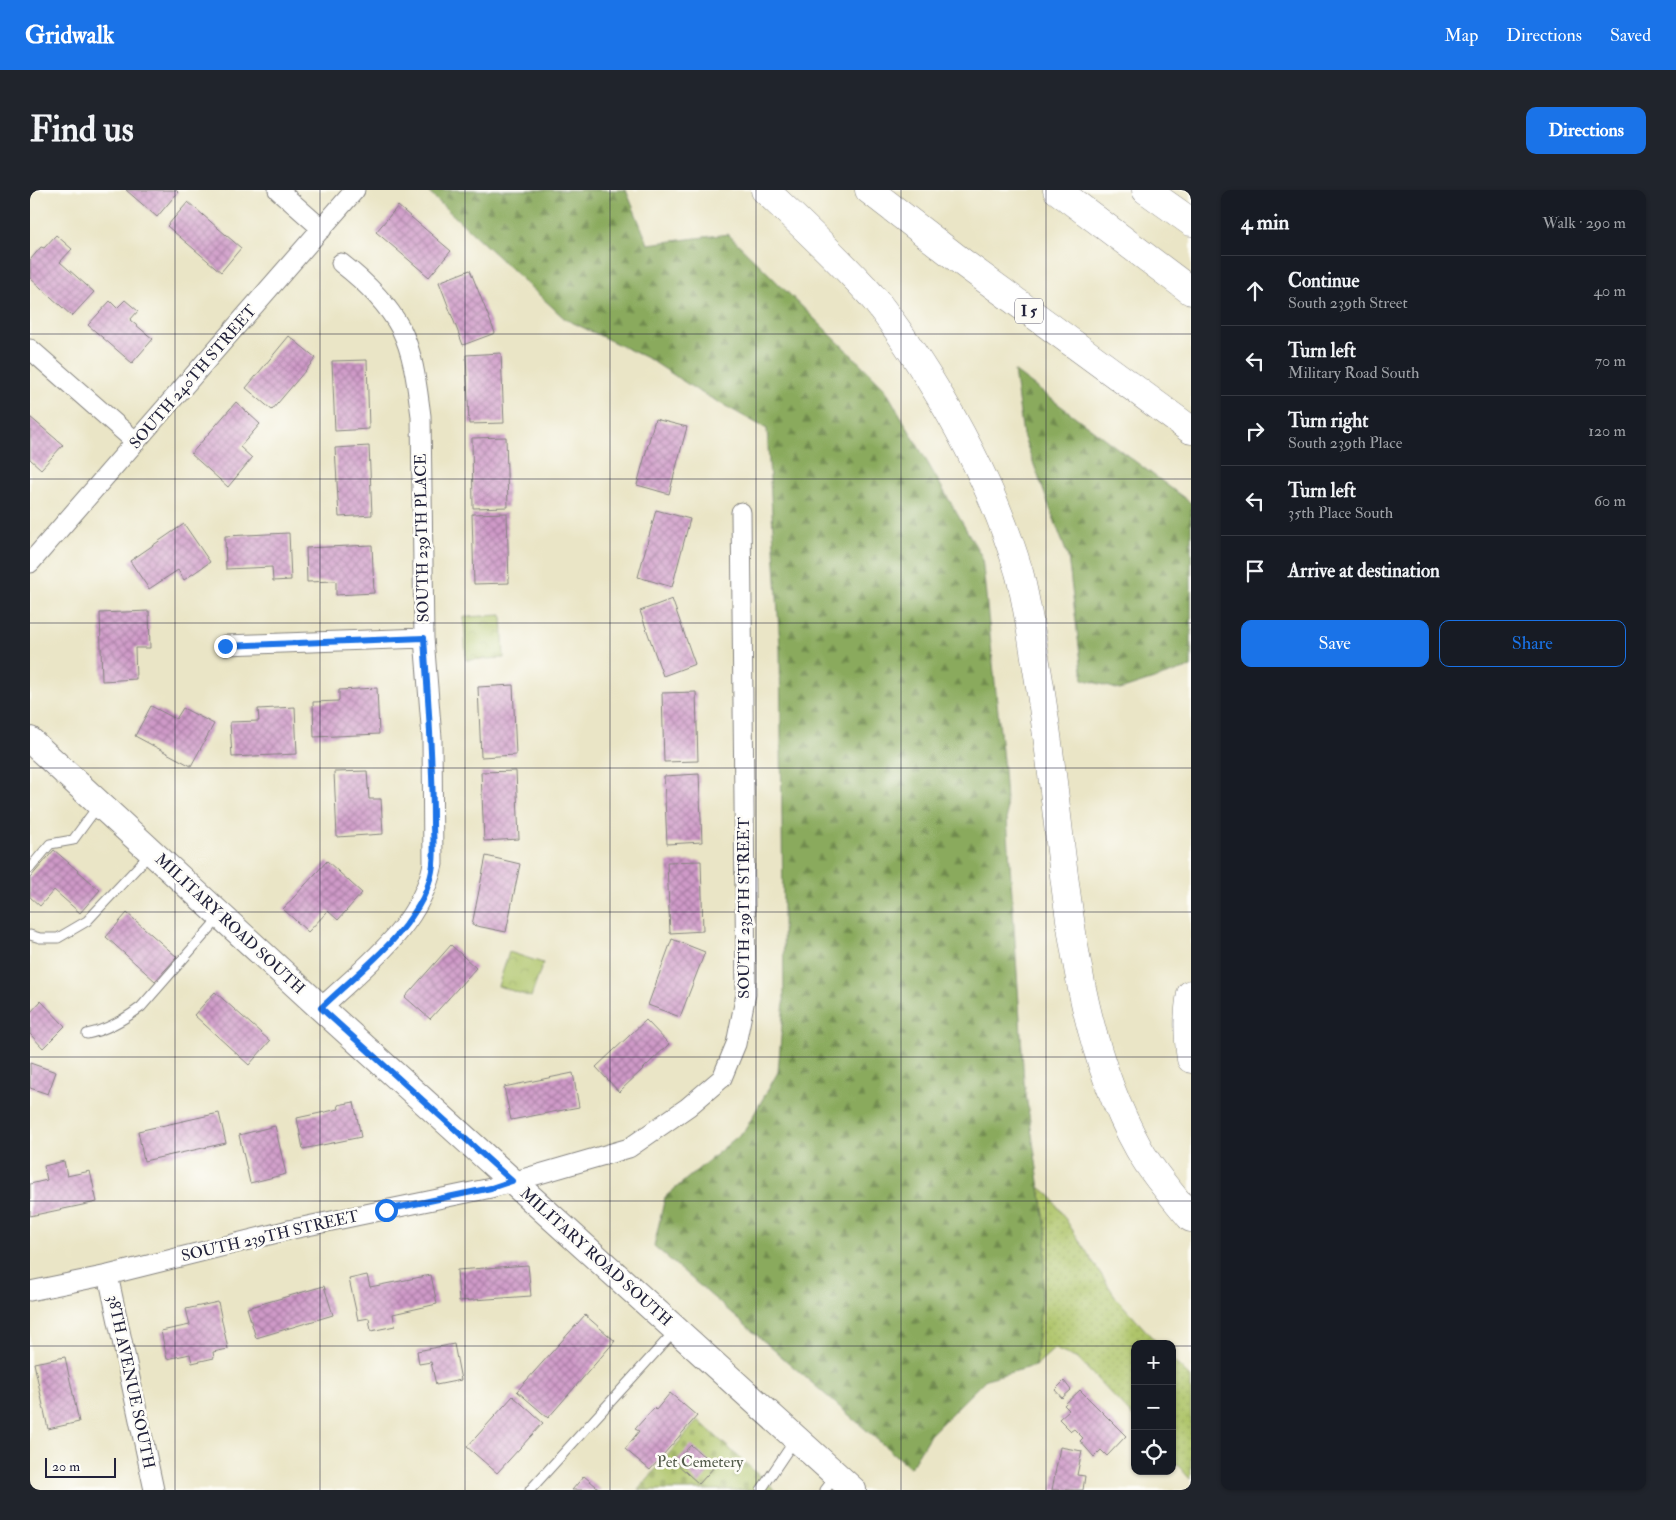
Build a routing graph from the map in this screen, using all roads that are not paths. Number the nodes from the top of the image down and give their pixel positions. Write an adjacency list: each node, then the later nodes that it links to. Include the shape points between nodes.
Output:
1 (278, 190): 8 (street)
2 (355, 190): 8 (street, SOUTH 240TH STREET)
3 (765, 190): 29 (highway, via 872,296 912,350 977,464 1005,530 1020,575 1028,615 1074,948 1092,1033 1108,1084 1140,1151)
4 (869, 190): 12 (highway, I 5)
5 (1057, 190): 10 (highway)
6 (1146, 190): 7 (highway)
7 (1191, 222)
8 (322, 229): 13 (street, SOUTH 240TH STREET)
9 (341, 262): 16 (street, SOUTH 239TH PLACE, via 380,299 401,329 411,356 421,416)
10 (1191, 292)
11 (30, 349): 13 (street)
12 (1191, 430)
13 (136, 442): 15 (street, SOUTH 240TH STREET)
14 (741, 512): 28 (street, SOUTH 239TH STREET, via 746,994 736,1044 722,1078 688,1107 629,1148)
15 (30, 563)
16 (424, 638): 17 (street); 25 (street, SOUTH 239TH PLACE, via 432,738 433,864 430,881 412,917)
17 (225, 646)
18 (30, 740): 19 (main road, MILITARY ROAD SOUTH)
19 (100, 804): 20 (main road, MILITARY ROAD SOUTH); 21 (lane, via 73,840 50,844)
20 (152, 852): 22 (main road, MILITARY ROAD SOUTH); 23 (lane, via 87,921 58,938)
21 (30, 868)
22 (220, 916): 25 (main road, MILITARY ROAD SOUTH); 26 (lane, via 141,1007 100,1031)
23 (30, 935)
24 (1191, 994): 27 (highway)
25 (321, 1008): 28 (main road, MILITARY ROAD SOUTH)
26 (87, 1034)
27 (1191, 1059)
28 (512, 1181): 30 (street, SOUTH 239TH STREET, via 293,1229); 32 (main road, MILITARY ROAD SOUTH)
29 (1191, 1218)
30 (108, 1275): 31 (street, SOUTH 239TH STREET); 35 (street, 38TH AVENUE SOUTH)
31 (30, 1291)
32 (676, 1330): 33 (main road, MILITARY ROAD SOUTH); 36 (lane)
33 (796, 1438): 34 (main road, MILITARY ROAD SOUTH); 37 (lane)
34 (838, 1485)
35 (154, 1490)
36 (530, 1490)
37 (761, 1490)

